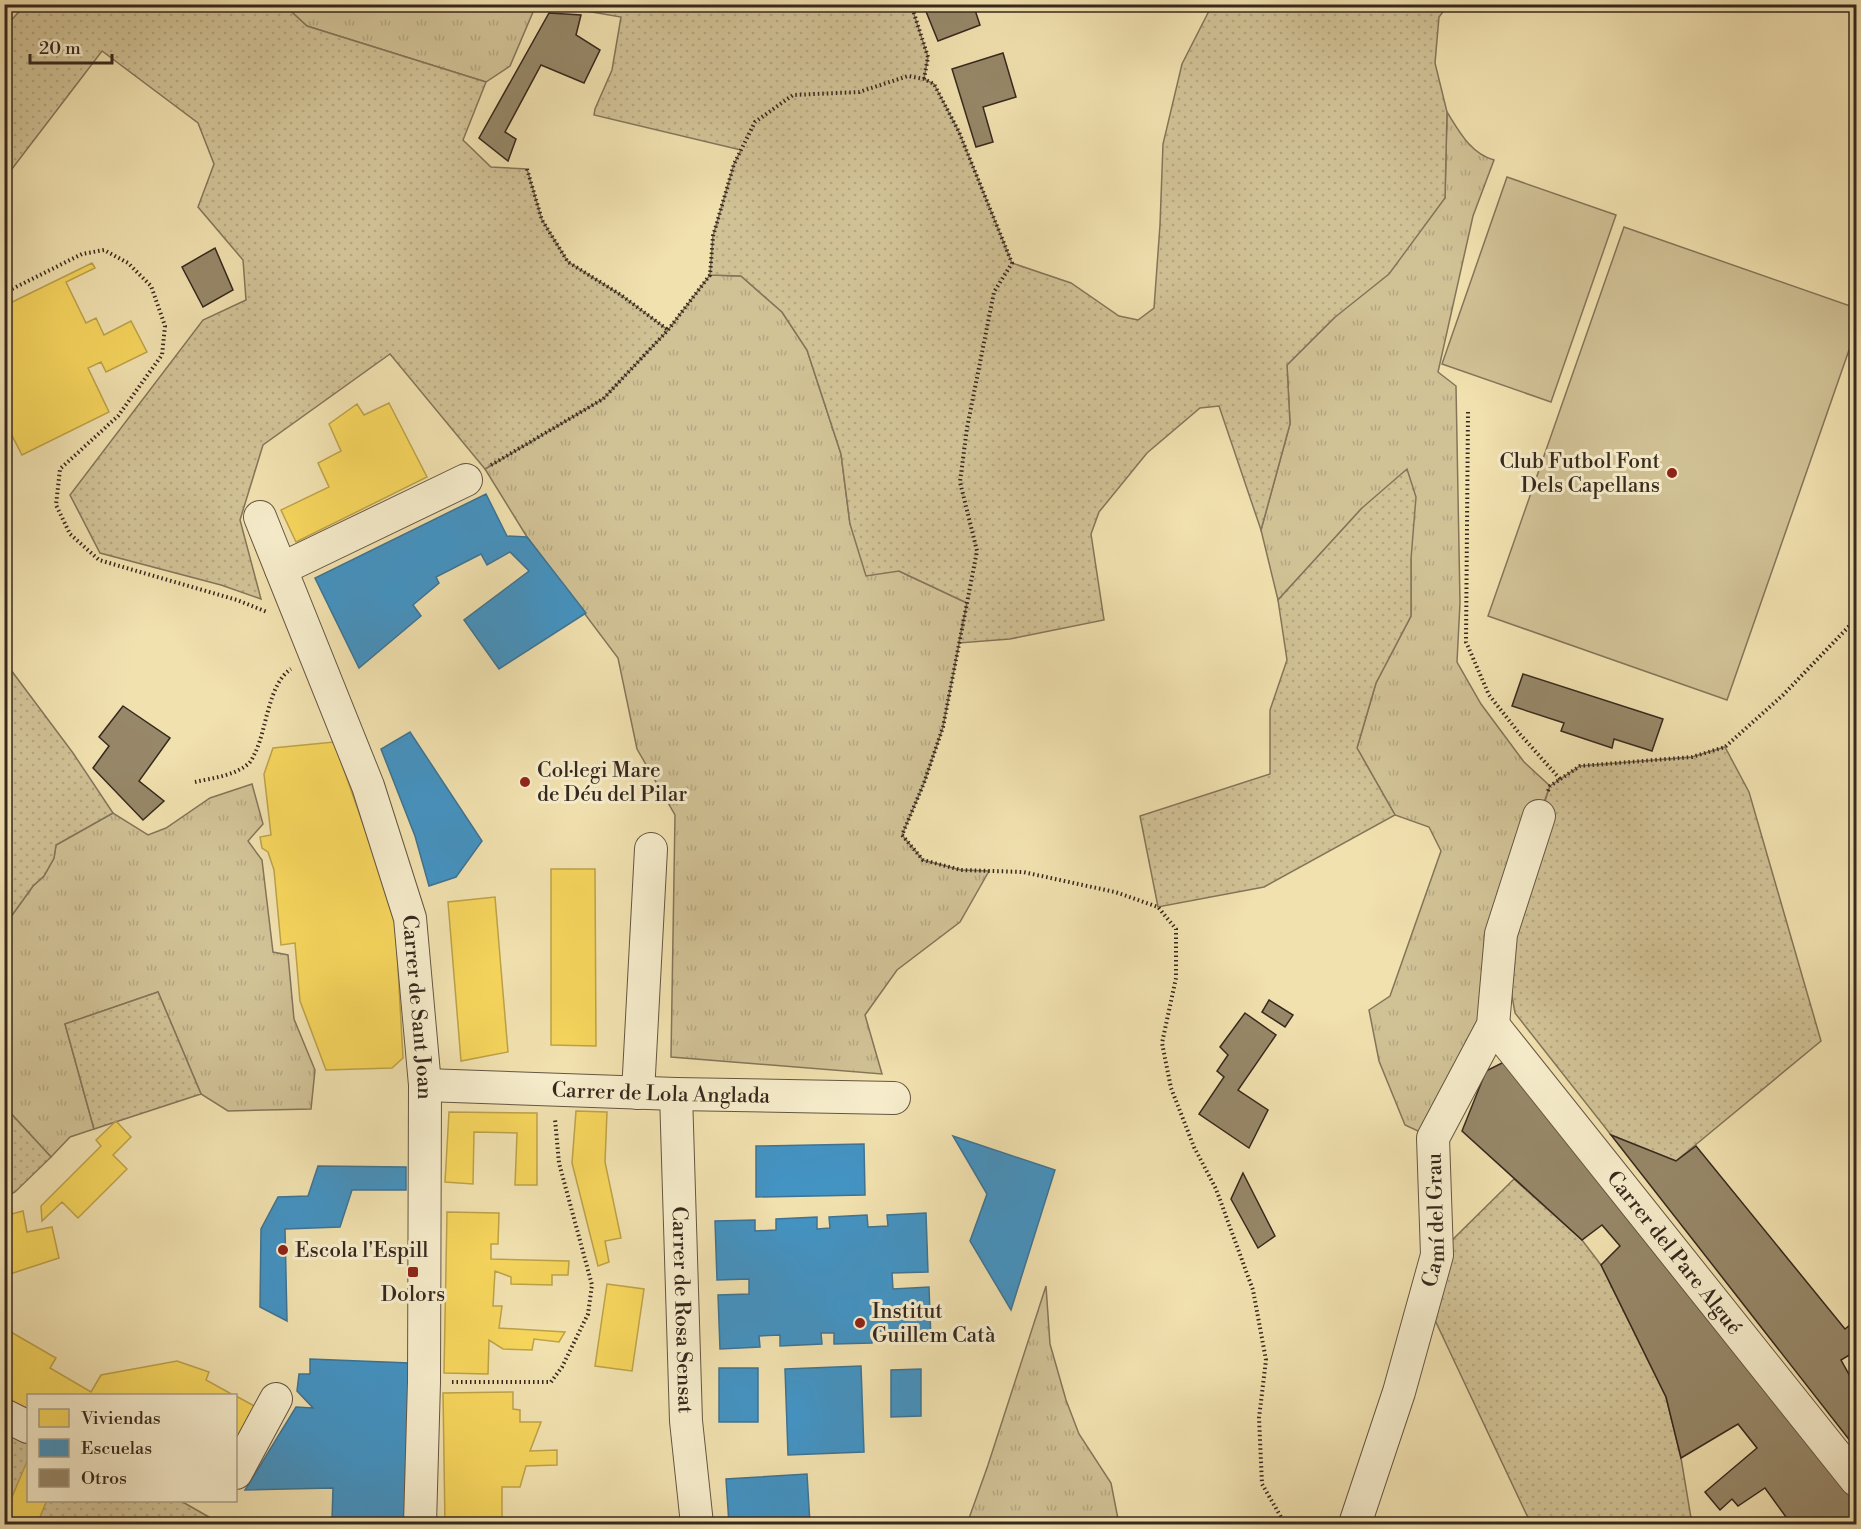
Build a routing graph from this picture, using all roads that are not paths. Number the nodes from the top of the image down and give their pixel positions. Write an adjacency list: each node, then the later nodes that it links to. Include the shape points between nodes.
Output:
1 (466, 480): 3 (street)
2 (260, 517): 3 (street, Carrer de Sant Joan)
3 (281, 569): 7 (street, Carrer de Sant Joan, via 368,786 410,918)
4 (1539, 816): 6 (street, Camí del Grau, via 1501,934)
5 (651, 849): 8 (street)
6 (1493, 1025): 15 (street, Carrer del Pare Algué); 18 (street, Camí del Grau, via 1433,1138 1437,1255 1399,1392)
7 (425, 1085): 8 (street, Carrer de Lola Anglada); 16 (street, Carrer de Sant Joan)
8 (638, 1093): 9 (street, Carrer de Lola Anglada)
9 (676, 1094): 10 (street, Carrer de Lola Anglada); 17 (street, Carrer de Rosa Sensat, via 686,1421)
10 (894, 1098)
11 (276, 1399): 14 (street)
12 (4, 1415): 13 (street)
13 (27, 1427)
14 (237, 1471)
15 (1857, 1480)
16 (420, 1524)
17 (697, 1524)
18 (1355, 1524)

